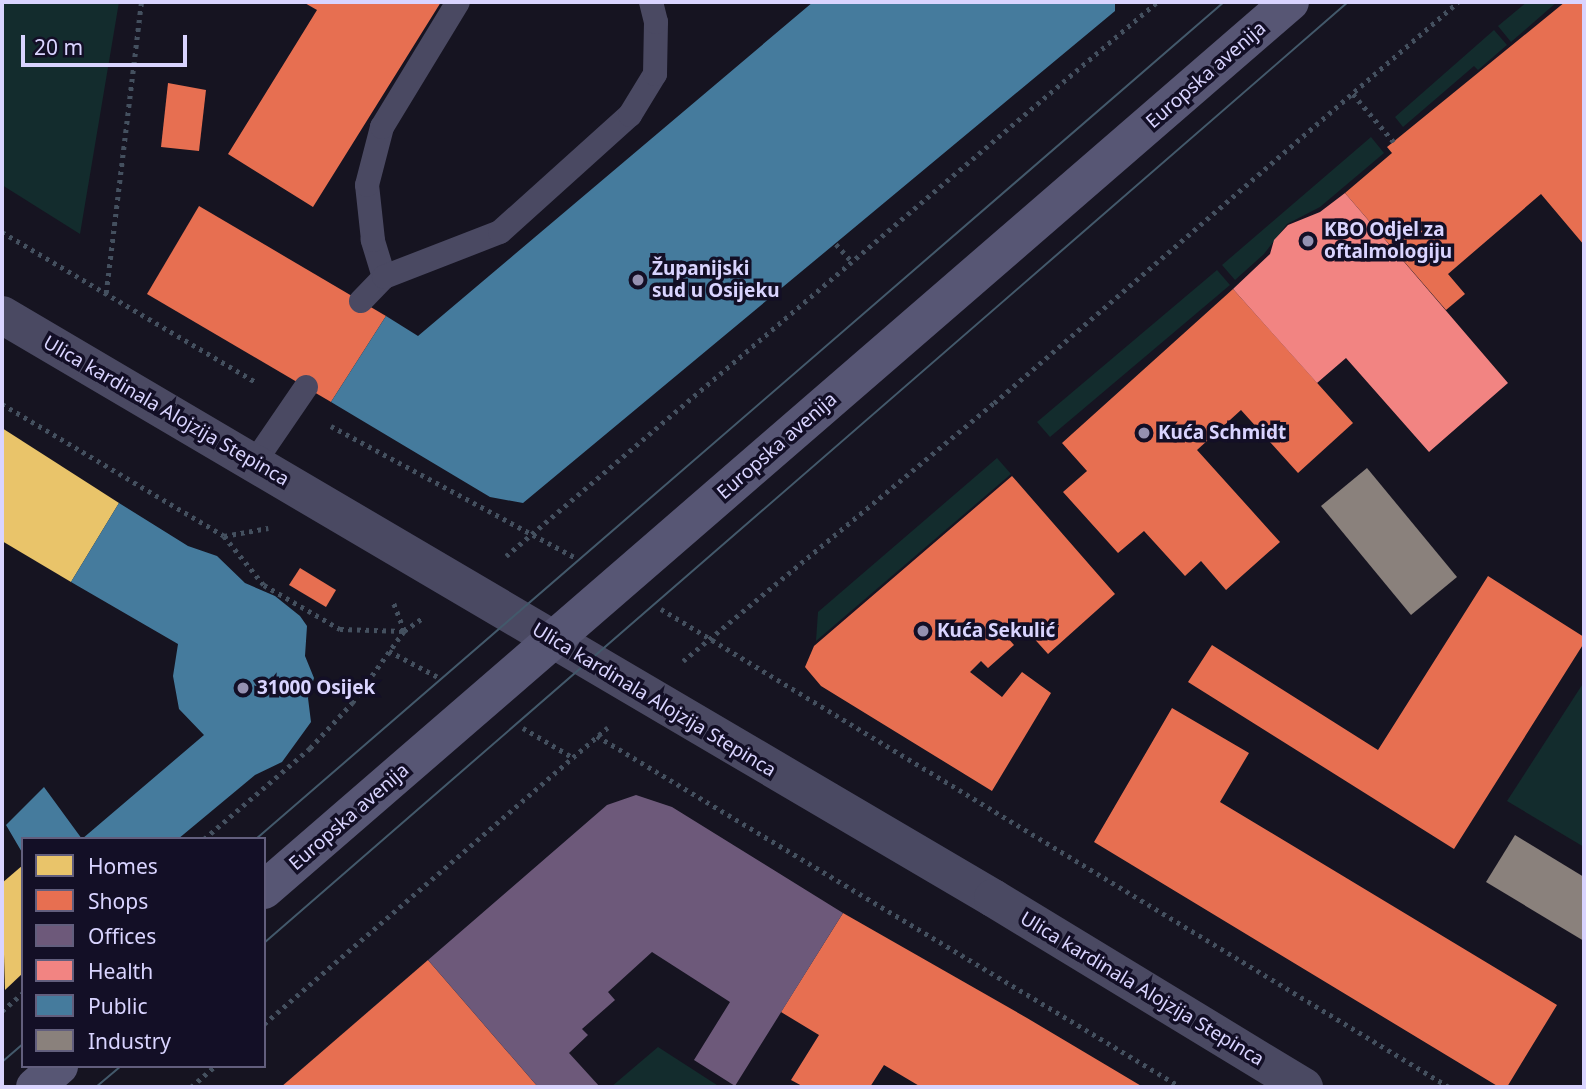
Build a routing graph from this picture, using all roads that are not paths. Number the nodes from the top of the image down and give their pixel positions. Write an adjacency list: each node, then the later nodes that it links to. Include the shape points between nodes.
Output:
1 (458, 2): 4 (lane, via 382,127 367,185 373,240)
2 (651, 2): 4 (lane, via 656,22 654,74 630,115 500,232)
3 (1290, 2): 9 (street, Europska avenija)
4 (384, 277): 5 (lane)
5 (361, 301)
6 (2, 315): 8 (street, Ulica kardinala Alojzija Stepinca)
7 (300, 396): 8 (lane)
8 (254, 463): 9 (street, Ulica kardinala Alojzija Stepinca)
9 (552, 640): 10 (street, Europska avenija); 13 (street, Ulica kardinala Alojzija Stepinca, via 993,898)
10 (266, 888)
11 (57, 1068): 12 (street)
12 (35, 1087)
13 (1304, 1087)

